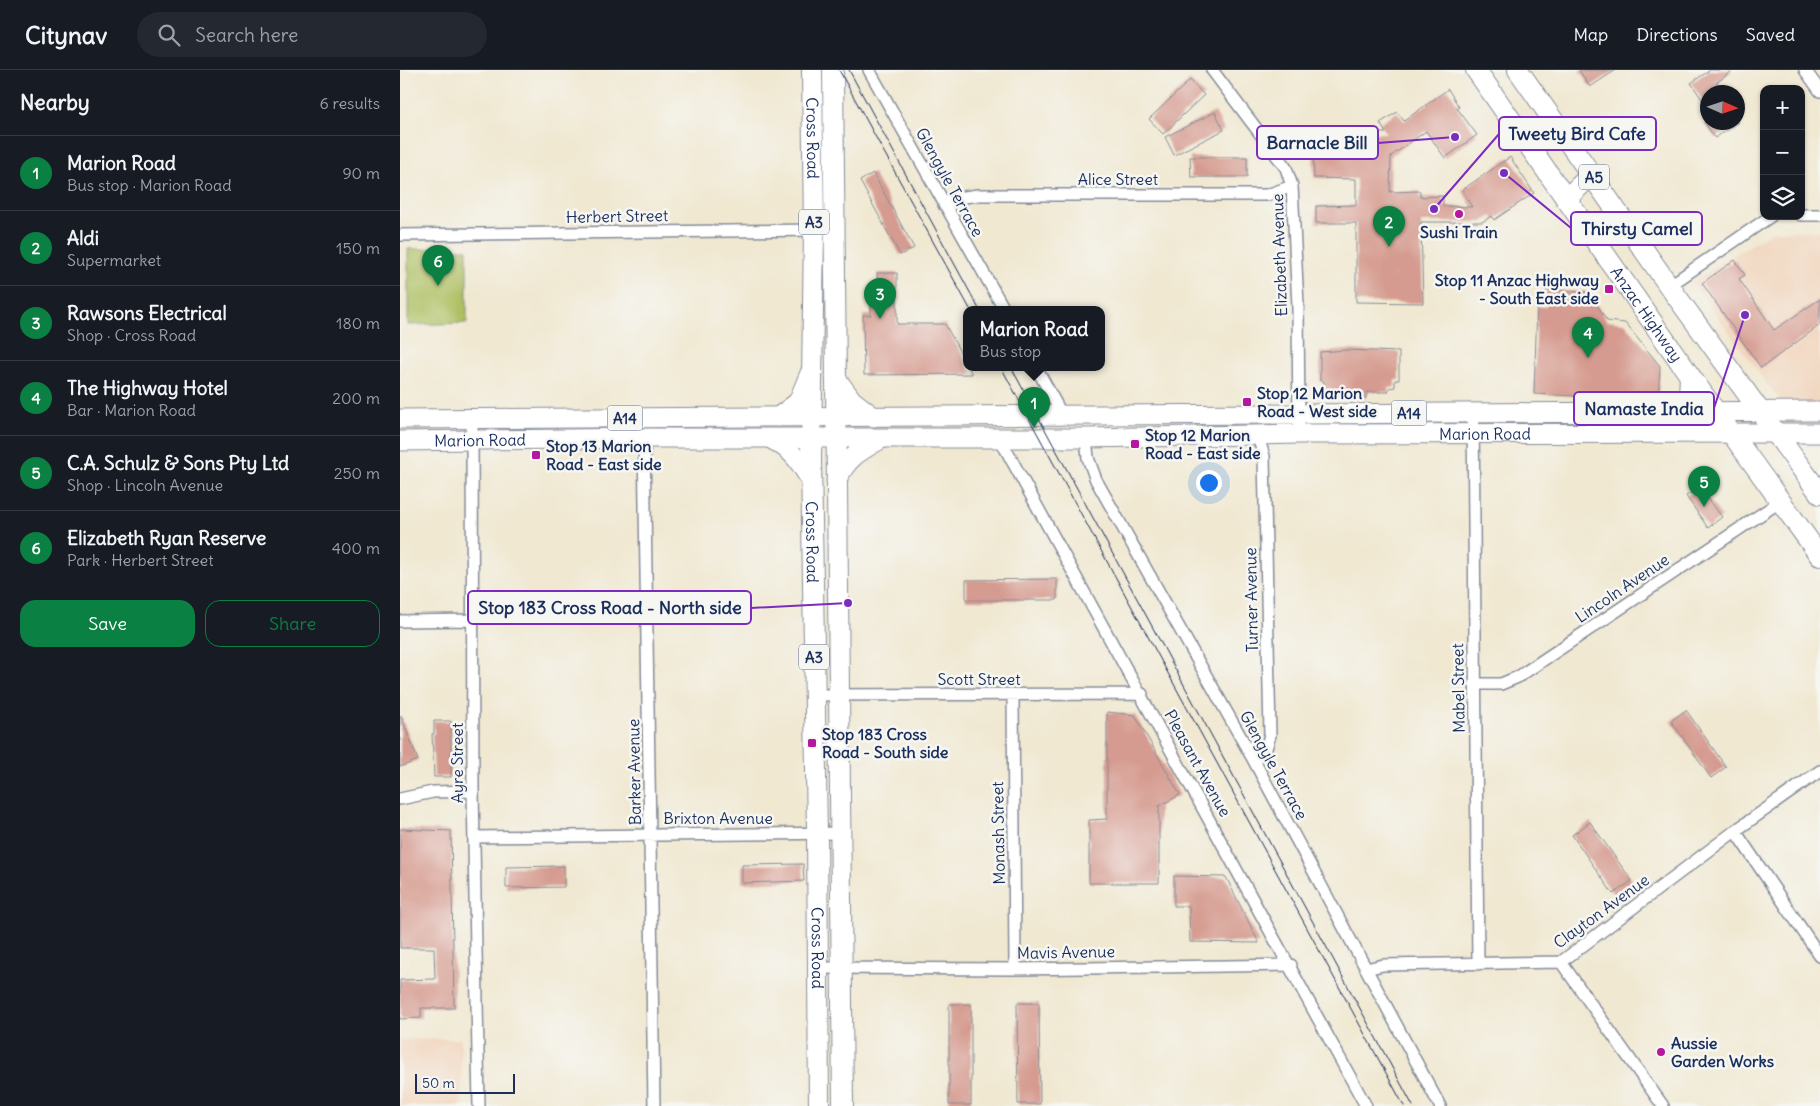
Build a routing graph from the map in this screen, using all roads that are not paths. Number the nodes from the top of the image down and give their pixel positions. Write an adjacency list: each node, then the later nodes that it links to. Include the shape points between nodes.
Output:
1 (800, 70): 9 (street)
2 (812, 70): 9 (highway, Cross Road / A3)
3 (833, 70): 18 (highway, Cross Road / A3)
4 (869, 70): 14 (street, Glengyle Terrace)
5 (1212, 70): 12 (street, Elizabeth Avenue, via 1286,168)
6 (1476, 70): 13 (highway, Anzac Highway / A5)
7 (1518, 70): 11 (highway, A5)
8 (1806, 70): 10 (street)
9 (813, 91): 18 (highway, Cross Road / A3)
10 (1820, 91)
11 (1592, 174): 13 (highway); 20 (highway, A5)
12 (1292, 186): 14 (street, Alice Street, via 1267,196 978,195 951,199); 30 (street, Elizabeth Avenue)
13 (1566, 199): 24 (highway, Anzac Highway / A5)
14 (944, 204): 21 (street, Glengyle Terrace)
15 (1805, 215): 16 (street)
16 (1820, 215)
17 (1765, 220): 20 (street)
18 (824, 230): 19 (street, Herbert Street); 23 (highway, Cross Road / A3); 25 (highway, Cross Road / A3)
19 (400, 235)
20 (1669, 286): 29 (highway, A5)
21 (1002, 306)
22 (1038, 371): 32 (street)
23 (810, 373): 33 (highway, Cross Road / A3); 36 (main road, via 798,402)
24 (1690, 376): 27 (highway, via 1688,396); 28 (highway, Anzac Highway / A5)
25 (835, 377): 34 (highway, Cross Road / A3); 35 (main road, via 852,400)
26 (1820, 411): 29 (main road, Marion Road / A14)
27 (1672, 412): 28 (main road, Marion Road / A14); 31 (main road, Marion Road / A14)
28 (1716, 412): 29 (main road, Marion Road / A14); 39 (highway, Anzac Highway / A5)
29 (1760, 412): 40 (highway, A5)
30 (1299, 413): 31 (main road, Marion Road / A14); 32 (main road, Marion Road / A14); 43 (street, Elizabeth Avenue)
31 (1473, 413): 44 (street, Mabel Street)
32 (1062, 415): 35 (main road, Marion Road / A14)
33 (810, 416): 34 (main road, Marion Road / A14); 36 (main road, Marion Road / A14); 47 (highway, Cross Road / A3)
34 (835, 416): 35 (main road, Marion Road / A14); 48 (highway, Cross Road / A3)
35 (874, 416)
36 (778, 417): 38 (main road, Marion Road / A14)
37 (400, 419): 38 (main road, Marion Road / A14)
38 (472, 419): 52 (street, Ayre Street)
39 (1732, 433): 40 (main road, Marion Road / A14); 44 (main road, Marion Road / A14); 57 (highway, Anzac Highway / A5)
40 (1776, 433): 41 (main road, Marion Road / A14); 56 (highway, A5)
41 (1820, 433)
42 (1258, 434): 43 (main road, Marion Road / A14); 50 (main road, Marion Road / A14); 66 (street, Turner Avenue, via 1264,456 1270,735 1265,752)
43 (1299, 434): 44 (main road, Marion Road / A14)
44 (1473, 434): 61 (street, Mabel Street)
45 (1000, 437): 49 (main road, Marion Road / A14); 50 (main road, Marion Road / A14); 63 (street, Pleasant Avenue)
46 (644, 438): 51 (main road, Marion Road / A14); 52 (main road, Marion Road / A14); 73 (street, Barker Avenue)
47 (810, 438): 48 (main road, Marion Road / A14); 51 (main road, Marion Road / A14); 54 (highway, Cross Road / A3)
48 (836, 438): 49 (main road, Marion Road / A14); 55 (highway, Cross Road / A3)
49 (882, 438): 55 (main road, via 851,457)
50 (1086, 438): 66 (street, Glengyle Terrace, via 1088,458 1096,480)
51 (770, 439): 54 (main road, via 798,458)
52 (472, 440): 53 (main road, Marion Road / A14); 59 (street, Ayre Street)
53 (400, 441)
54 (811, 480): 64 (highway, Cross Road / A3)
55 (836, 481): 62 (highway, Cross Road / A3)
56 (1820, 494)
57 (1781, 501): 58 (highway, Anzac Highway / A5); 61 (street, Lincoln Avenue, via 1518,677 1501,684)
58 (1820, 556)
59 (472, 620): 60 (street); 68 (street, Ayre Street)
60 (400, 621)
61 (1474, 684): 77 (street, Mabel Street)
62 (840, 694): 64 (street, Scott Street); 65 (street, Scott Street); 72 (highway, Cross Road / A3)
63 (1142, 694): 65 (street, Scott Street); 78 (street, Pleasant Avenue)
64 (815, 695): 71 (highway, Cross Road / A3)
65 (1013, 696): 82 (street, Monash Street)
66 (1253, 759): 81 (street, Glengyle Terrace)
67 (1820, 771): 70 (street, Clayton Avenue)
68 (473, 791): 69 (street, via 433,792); 74 (street, Ayre Street)
69 (400, 799)
70 (1735, 832): 75 (street); 76 (street, Clayton Avenue)
71 (817, 833): 72 (street, Brixton Avenue); 73 (street, Brixton Avenue); 79 (highway, Cross Road / A3)
72 (842, 833): 80 (highway, Cross Road / A3)
73 (651, 834): 74 (street, Brixton Avenue); 84 (street, Barker Avenue)
74 (474, 837): 83 (street, Ayre Street)
75 (1820, 956)
76 (1561, 962): 77 (street, Clayton Avenue); 90 (street)
77 (1478, 964): 81 (street, Clayton Avenue, via 1383,964)
78 (1291, 965): 82 (street, Mavis Avenue); 88 (street, Pleasant Avenue)
79 (818, 968): 80 (street, Mavis Avenue); 86 (highway, Cross Road / A3)
80 (842, 968): 82 (street, Mavis Avenue); 87 (highway, Cross Road / A3)
81 (1366, 969): 89 (street, Glengyle Terrace)
82 (1015, 970)
83 (479, 1106)
84 (654, 1106)
85 (808, 1106): 86 (street)
86 (819, 1106)
87 (843, 1106)
88 (1366, 1106)
89 (1440, 1106)
90 (1663, 1106)

